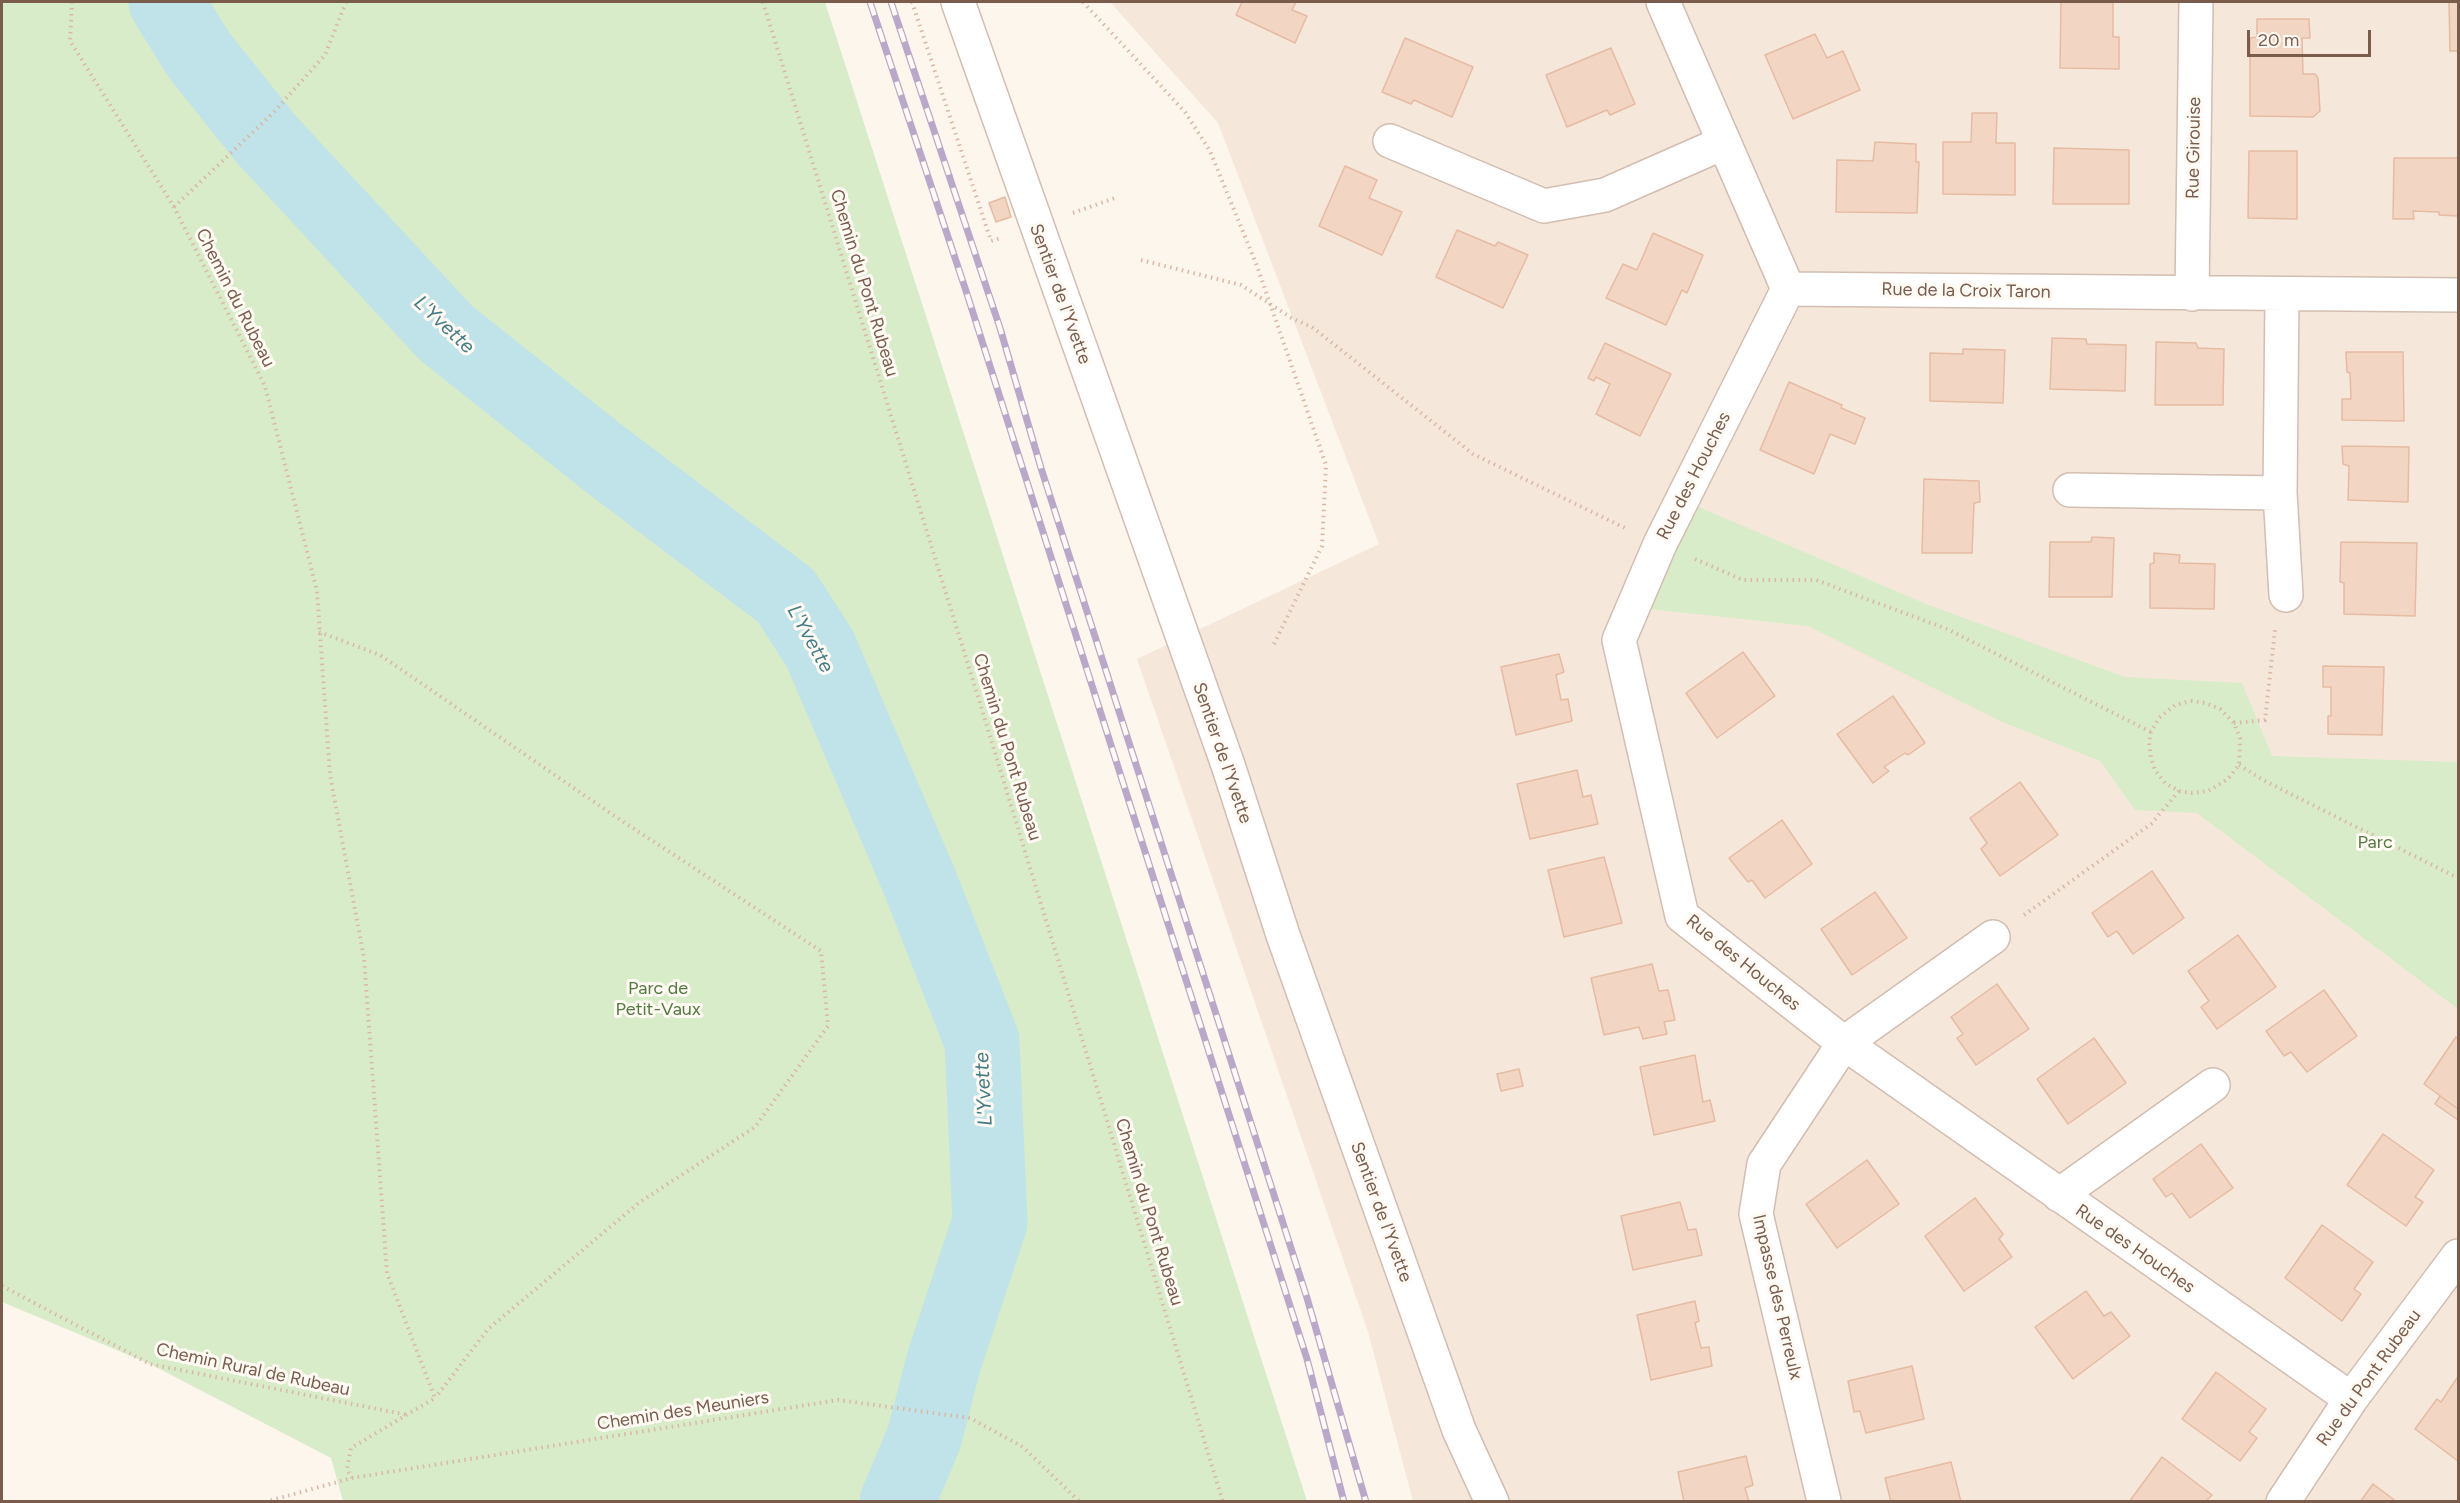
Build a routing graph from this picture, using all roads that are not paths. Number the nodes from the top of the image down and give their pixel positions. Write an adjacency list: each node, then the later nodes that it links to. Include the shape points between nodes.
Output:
1 (958, 2): 20 (street, Sentier de l'Yvette, via 1459,1430)
2 (1663, 2): 5 (street)
3 (2196, 2): 7 (street, Rue Girouise)
4 (1390, 141): 5 (street, via 1544,206 1605,195)
5 (1724, 143): 6 (street)
6 (1788, 289): 7 (street, Rue de la Croix Taron); 14 (street, Rue des Houches, via 1660,544 1618,639 1682,916)
7 (2192, 294): 8 (street, Rue de la Croix Taron)
8 (2282, 295): 9 (street, Rue de la Croix Taron); 11 (street)
9 (2458, 296)
10 (2070, 490): 11 (street)
11 (2280, 493): 12 (street)
12 (2286, 595)
13 (1993, 937): 14 (street)
14 (1844, 1043): 16 (street, Rue des Houches); 19 (street, Impasse des Perreulx, via 1764,1164 1756,1214)
15 (2213, 1085): 16 (street)
16 (2059, 1195): 18 (street, Rue des Houches)
17 (2458, 1256): 18 (street, Rue du Pont Rubeau)
18 (2351, 1399): 21 (street, Rue du Pont Rubeau)
19 (1824, 1501)
20 (1492, 1502)
21 (2283, 1502)

